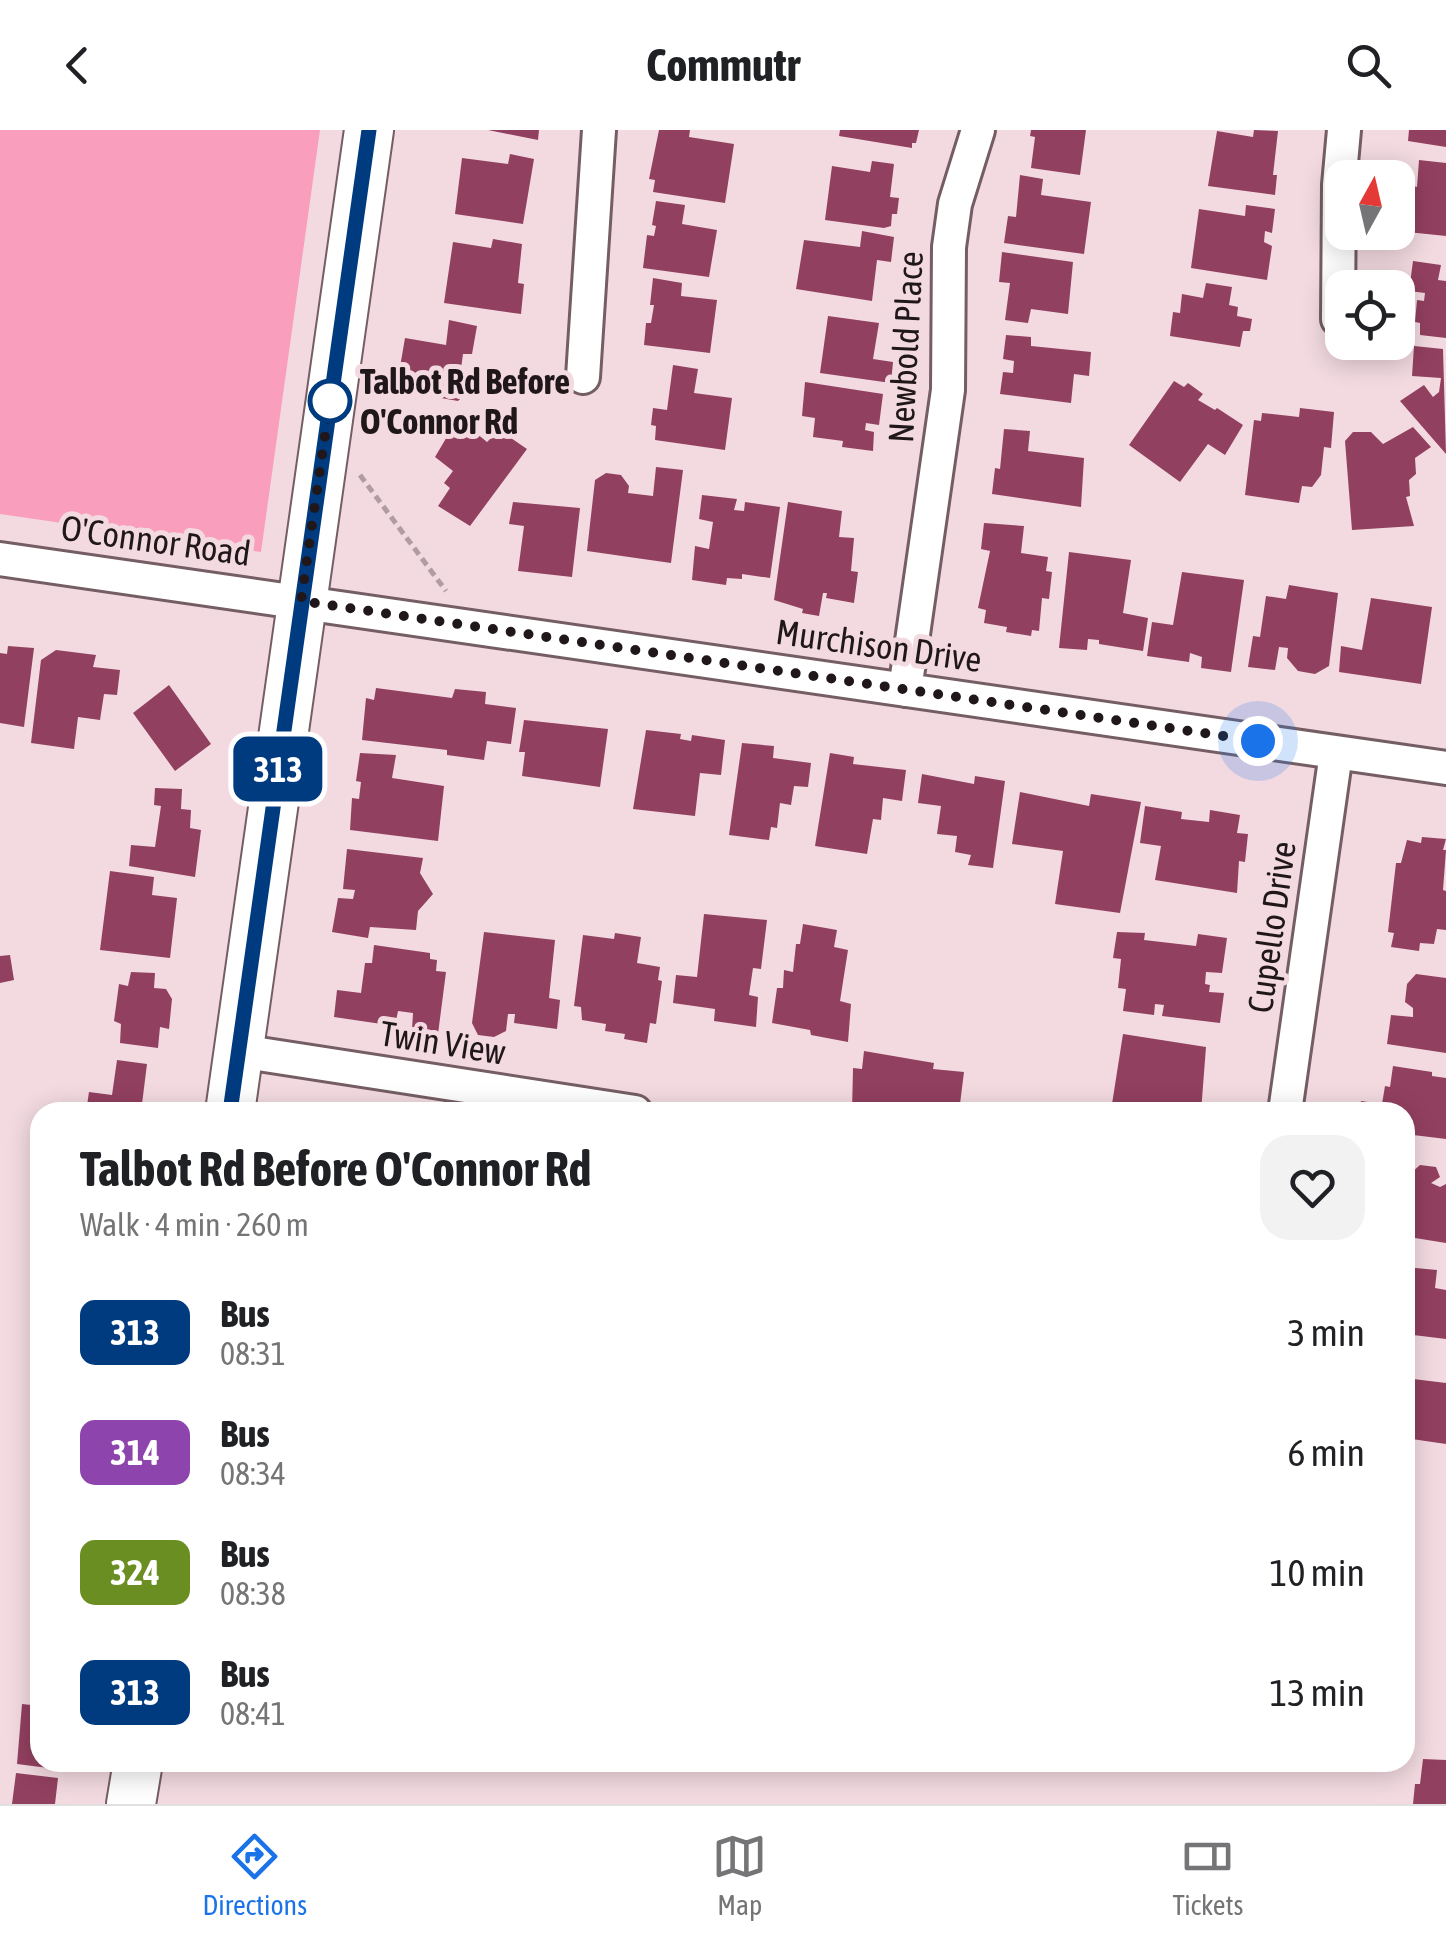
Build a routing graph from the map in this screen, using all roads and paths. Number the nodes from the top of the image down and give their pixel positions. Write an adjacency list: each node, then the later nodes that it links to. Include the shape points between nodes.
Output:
1 (369, 130): 10 (main road)
2 (599, 130): 6 (street)
3 (978, 130): 11 (street, Newbold Place, via 949,248 948,390)
4 (1344, 130): 5 (street)
5 (1338, 270)
6 (583, 377)
7 (359, 474): 9 (path)
8 (0, 559): 10 (street, O'Connor Road)
9 (449, 595)
10 (301, 601): 11 (street, Murchison Drive); 14 (main road)
11 (905, 690): 12 (street, Murchison Drive)
12 (1336, 753): 13 (street, Murchison Drive); 17 (street, Cupello Drive)
13 (1446, 768)
14 (239, 1052): 15 (main road); 16 (street, Twin View)
15 (232, 1102)
16 (569, 1102)
17 (1285, 1102)
18 (136, 1772): 19 (main road)
19 (131, 1804)

